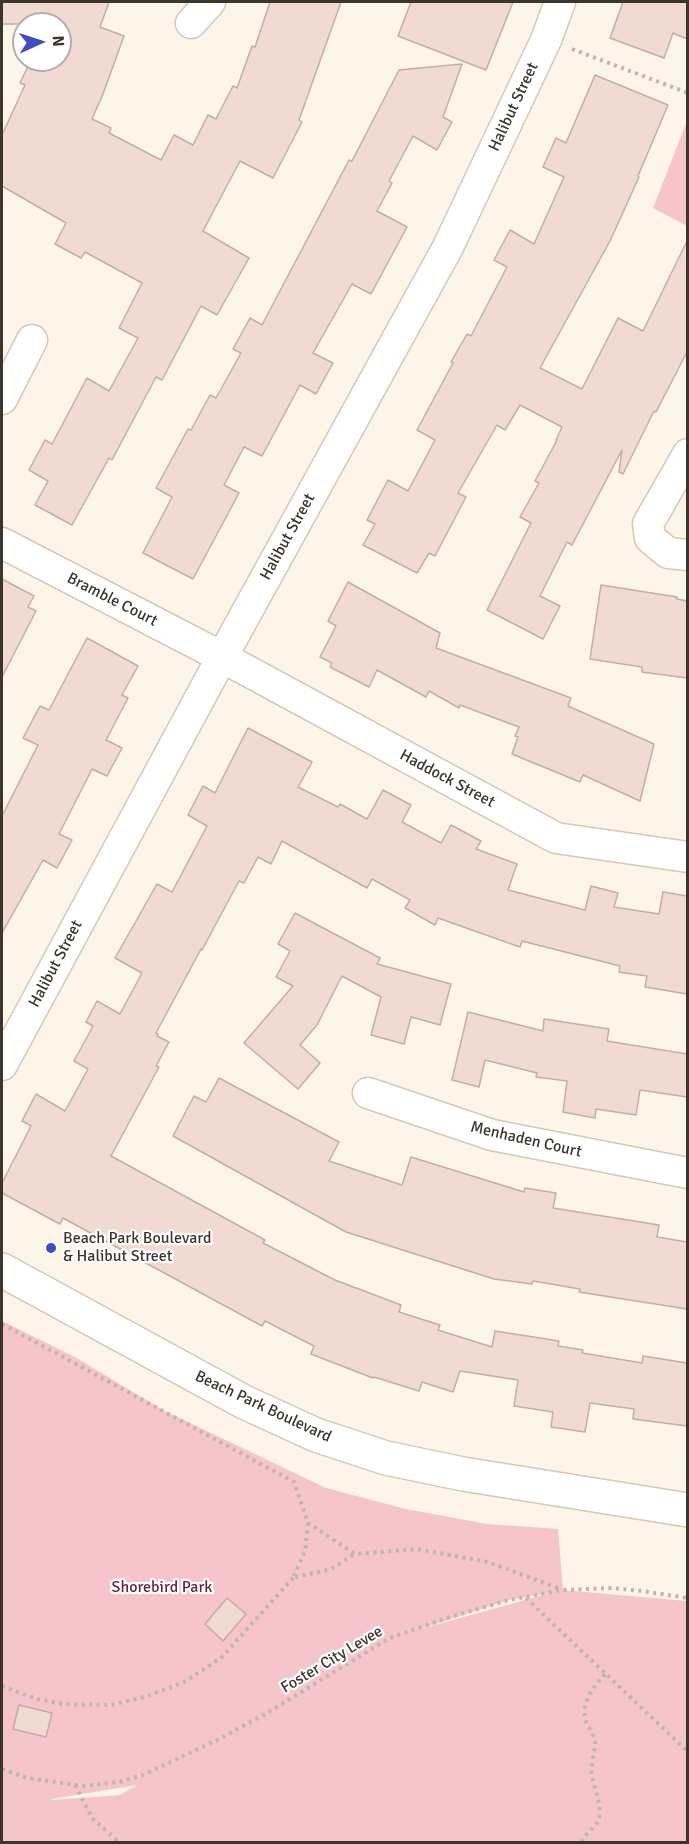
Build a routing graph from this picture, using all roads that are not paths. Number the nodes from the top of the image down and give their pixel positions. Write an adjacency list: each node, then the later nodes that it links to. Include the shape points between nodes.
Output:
1 (560, 2): 7 (street, Halibut Street, via 546,40 448,247)
2 (32, 340): 3 (street)
3 (2, 399)
4 (687, 454): 6 (street, via 648,524 650,538 668,553)
5 (2, 543): 7 (street, Bramble Court)
6 (687, 555)
7 (222, 657): 8 (street, Haddock Street, via 556,838); 9 (street, Halibut Street)
8 (687, 857)
9 (2, 1065)
10 (368, 1093): 11 (street, Menhaden Court, via 492,1135)
11 (687, 1173)
12 (2, 1270): 13 (main road, Beach Park Boulevard, via 244,1401 316,1435 386,1458 463,1474)
13 (687, 1510)

